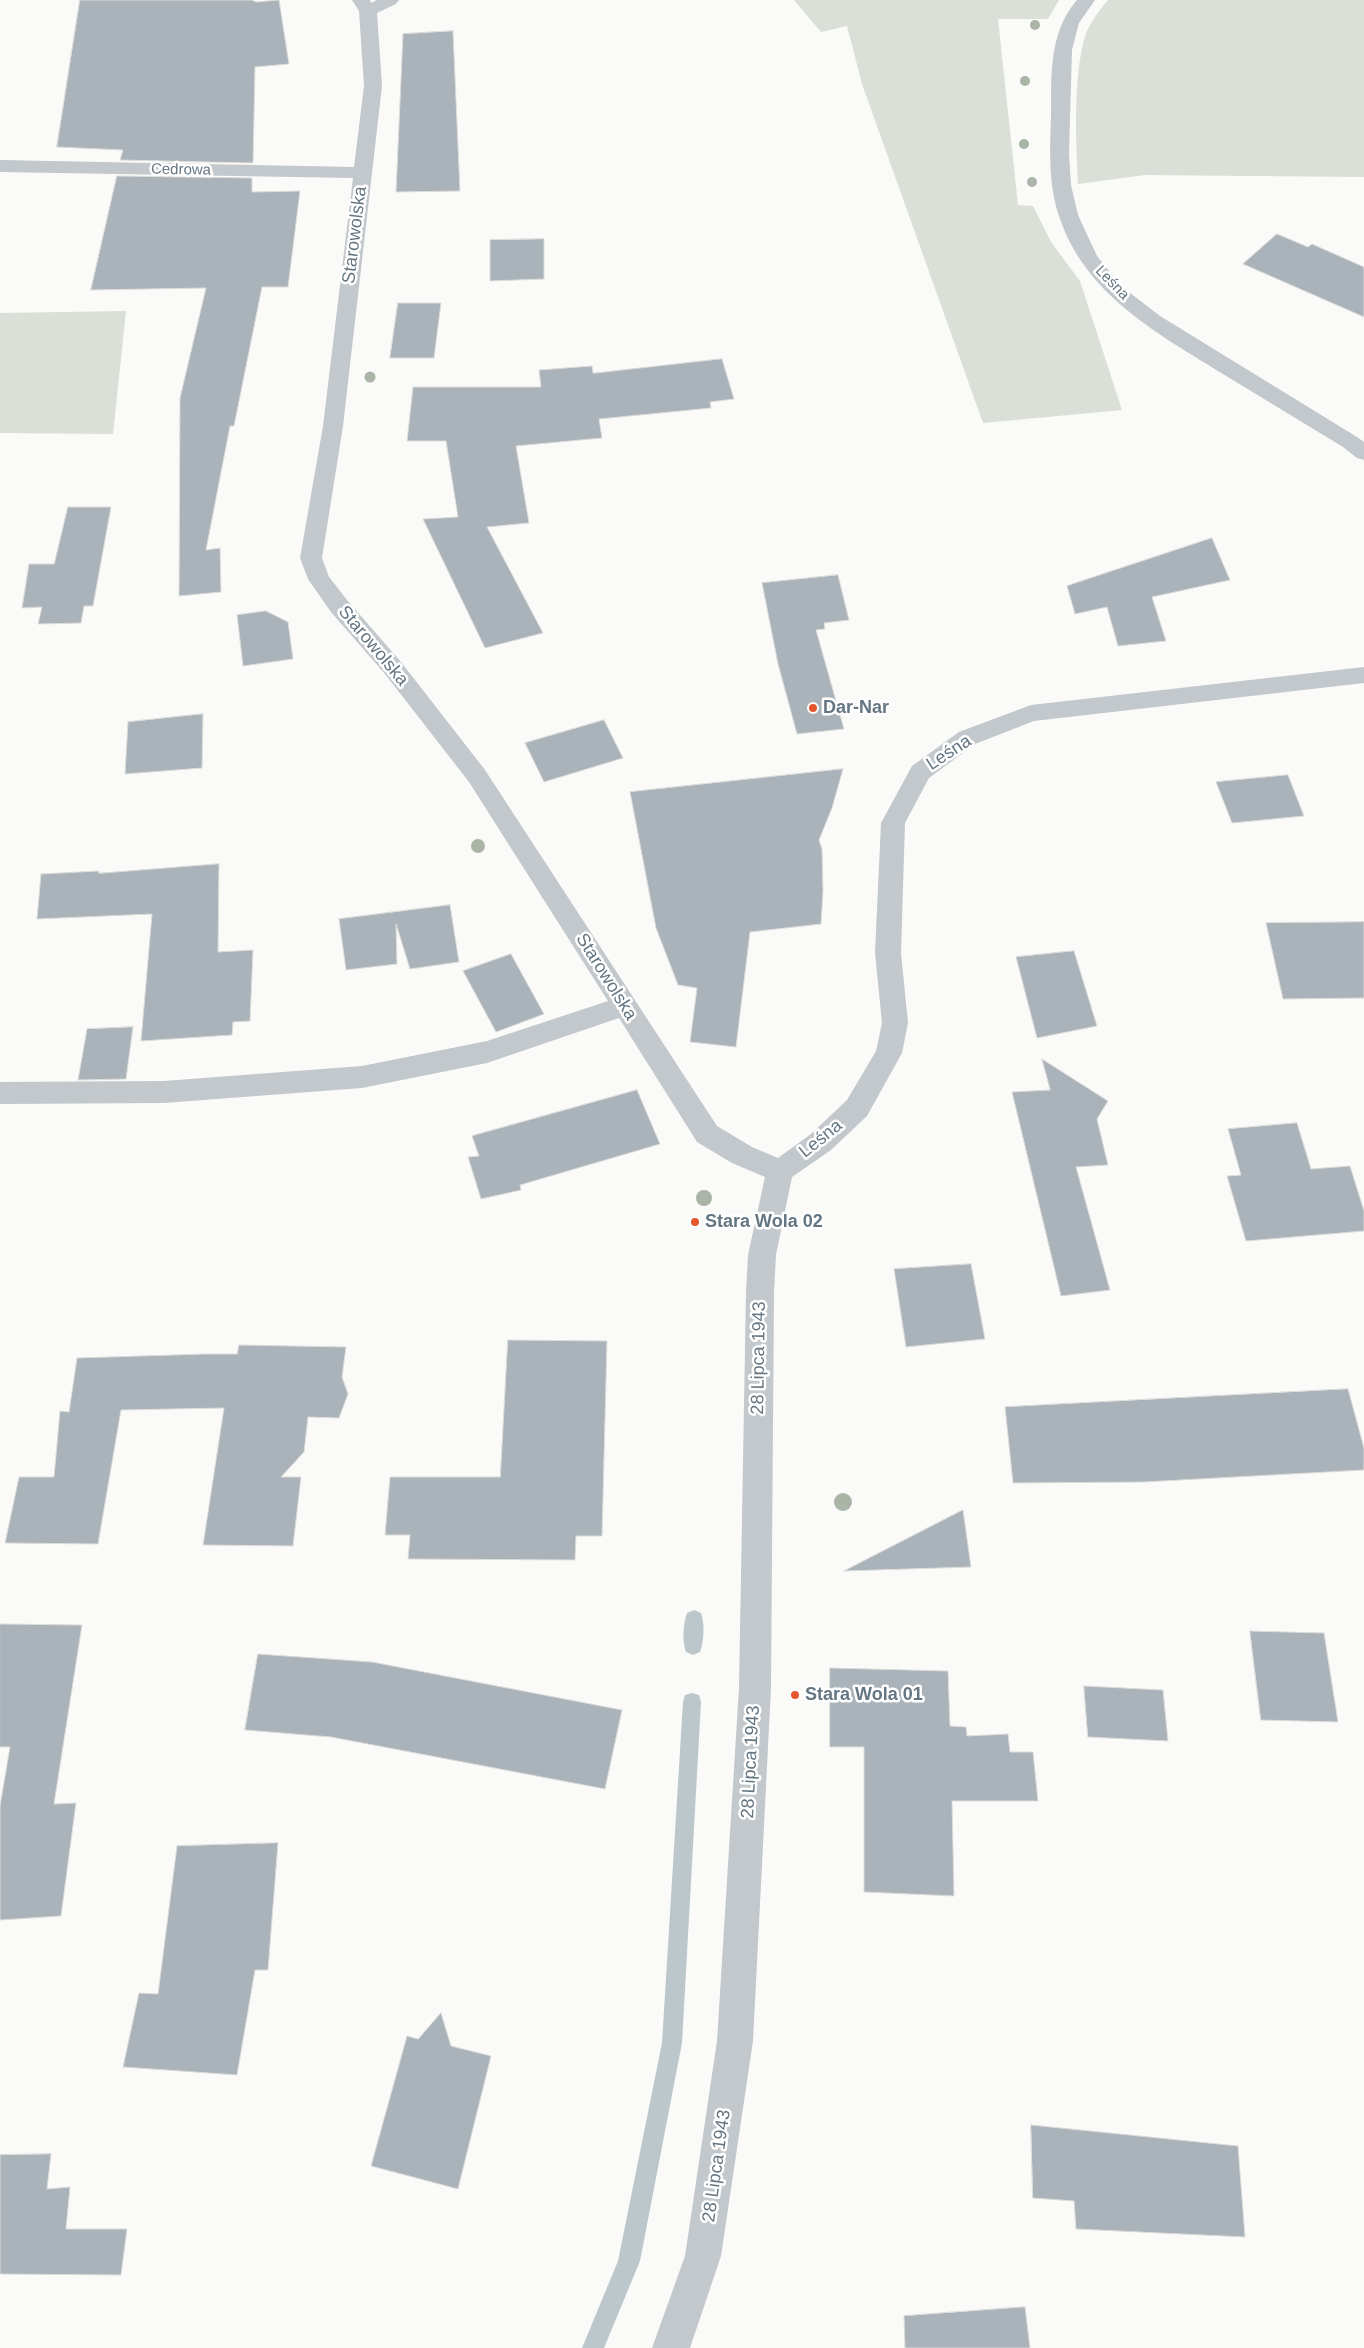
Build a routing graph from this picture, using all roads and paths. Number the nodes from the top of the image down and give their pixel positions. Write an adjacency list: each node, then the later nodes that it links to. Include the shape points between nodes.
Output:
1 (390, 0): 3 (street)
2 (1086, 0): 6 (street, Leśna, via 1069,24 1064,48 1060,181 1074,230 1088,256 1104,280 1144,315)
3 (364, 5): 5 (street, Starowolska, via 373,86)
4 (0, 166): 5 (street, Cedrowa)
5 (363, 173): 8 (street, Starowolska, via 333,426 311,558 319,579 339,606 393,668 477,776)
6 (1364, 453)
7 (1364, 675): 10 (street, Leśna, via 1031,713 967,738 920,772 893,823 888,953 895,1023 889,1053 857,1108 821,1142)
8 (624, 1006): 9 (street, via 487,1052 362,1076 164,1092); 10 (street, Starowolska, via 707,1134 742,1155)
9 (0, 1093)
10 (780, 1171): 11 (street, 28 Lipca 1943, via 762,1255 760,1292 755,1688 735,2041 703,2256)
11 (671, 2348)

